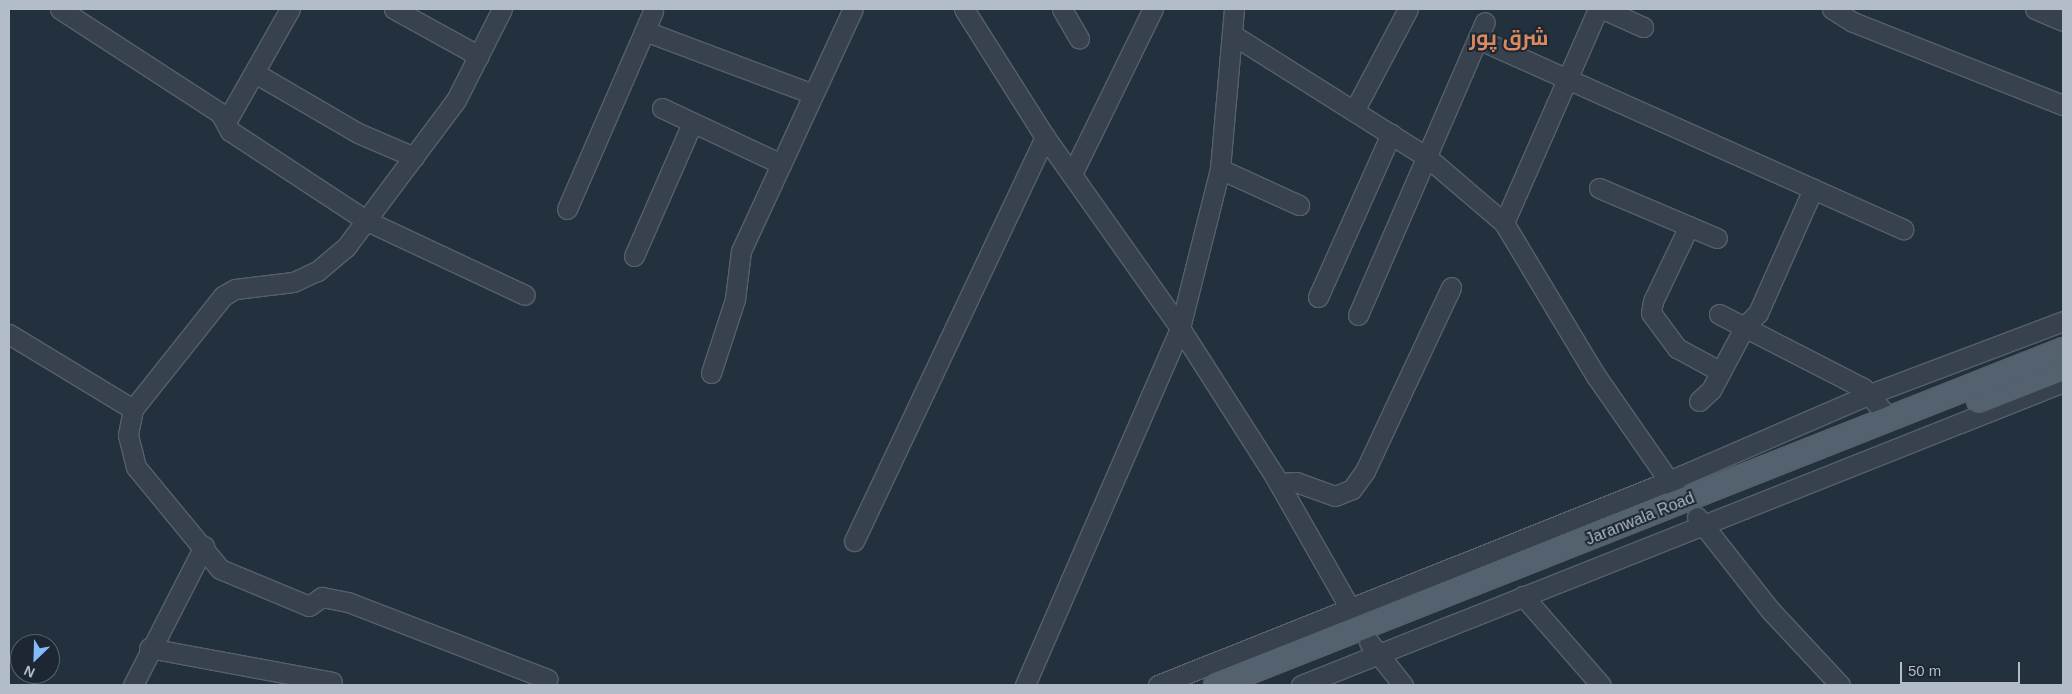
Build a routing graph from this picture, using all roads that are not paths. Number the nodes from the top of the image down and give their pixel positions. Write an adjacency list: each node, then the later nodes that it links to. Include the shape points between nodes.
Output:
1 (60, 9): 28 (street, via 220,113)
2 (290, 9): 22 (street)
3 (394, 9): 21 (street)
4 (502, 9): 21 (street)
5 (853, 9): 24 (street)
6 (964, 9): 31 (street)
7 (1062, 9): 20 (street)
8 (1234, 9): 19 (street)
9 (1408, 9): 27 (street)
10 (1598, 9): 23 (street)
11 (1603, 9): 17 (street)
12 (1832, 9): 25 (street, via 1862,26)
13 (2035, 9): 16 (street)
14 (1150, 10): 36 (street)
15 (653, 11): 18 (street)
16 (2063, 21)
17 (1643, 27)
18 (645, 31): 24 (street); 40 (street)
19 (1233, 35): 27 (street); 35 (street)
20 (1078, 39)
21 (479, 56): 32 (street, via 456,100)
22 (255, 73): 28 (street); 32 (street, via 358,133)
23 (1569, 79): 33 (street, via 1481,30); 38 (street); 42 (street)
24 (813, 94): 34 (street)
25 (2063, 105)
26 (662, 108): 29 (street)
27 (1354, 110): 30 (street)
28 (226, 122): 41 (street, via 230,131)
29 (692, 123): 34 (street); 46 (street)
30 (1391, 134): 33 (street); 49 (street)
31 (1045, 137): 36 (street); 68 (street)
32 (414, 157): 41 (street)
33 (1428, 158): 42 (street); 51 (street)
34 (781, 164): 59 (street, via 741,251 735,299)
35 (1220, 169): 39 (street); 54 (street)
36 (1072, 174): 54 (street)
37 (1599, 188): 43 (street)
38 (1813, 189): 44 (street); 53 (street, via 1758,313)
39 (1299, 205)
40 (567, 209)
41 (367, 221): 48 (street); 63 (street, via 317,271 293,282 235,290 223,296)
42 (1504, 223): 65 (street, via 1596,376)
43 (1689, 226): 45 (street); 58 (street, via 1653,301 1651,313 1677,348)
44 (1903, 229)
45 (1717, 238)
46 (634, 256)
47 (1451, 287): 66 (street, via 1365,471 1352,489 1335,496 1304,484)
48 (525, 295)
49 (1318, 297)
50 (1719, 314): 53 (street)
51 (1358, 315)
52 (2063, 321): 61 (street)
53 (1745, 326): 58 (street); 61 (street)
54 (1180, 328): 66 (street); 77 (street)
55 (9, 334): 63 (street)
56 (2063, 350): 64 (main road, Jaranwala Road)
57 (2063, 368): 67 (main road, Jaranwala Road)
58 (1722, 372): 62 (street)
59 (711, 373)
60 (2063, 382): 67 (street)
61 (1870, 394): 64 (street); 65 (street)
62 (1699, 402)
63 (133, 409): 69 (street, via 128,435 130,456)
64 (1890, 419): 67 (main road, Jaranwala Road)
65 (1669, 481): 67 (street); 71 (street)
66 (1279, 483): 71 (street)
67 (1694, 514): 70 (street); 72 (main road, Jaranwala Road); 84 (street, via 1771,611)
68 (854, 541)
69 (204, 546): 73 (street); 74 (street, via 207,556 220,569 309,606 322,597 348,602)
70 (1523, 596): 72 (street); 83 (street)
71 (1350, 609): 72 (street); 78 (street)
72 (1370, 642): 79 (main road, Jaranwala Road); 80 (main road, Jaranwala Road); 81 (street); 82 (street)
73 (149, 648): 75 (street); 76 (street)
74 (548, 680)
75 (332, 682)
76 (133, 685)
77 (1025, 685)
78 (1158, 685)
79 (1216, 685)
80 (1261, 685)
81 (1301, 685)
82 (1403, 685)
83 (1601, 685)
84 (1840, 685)

